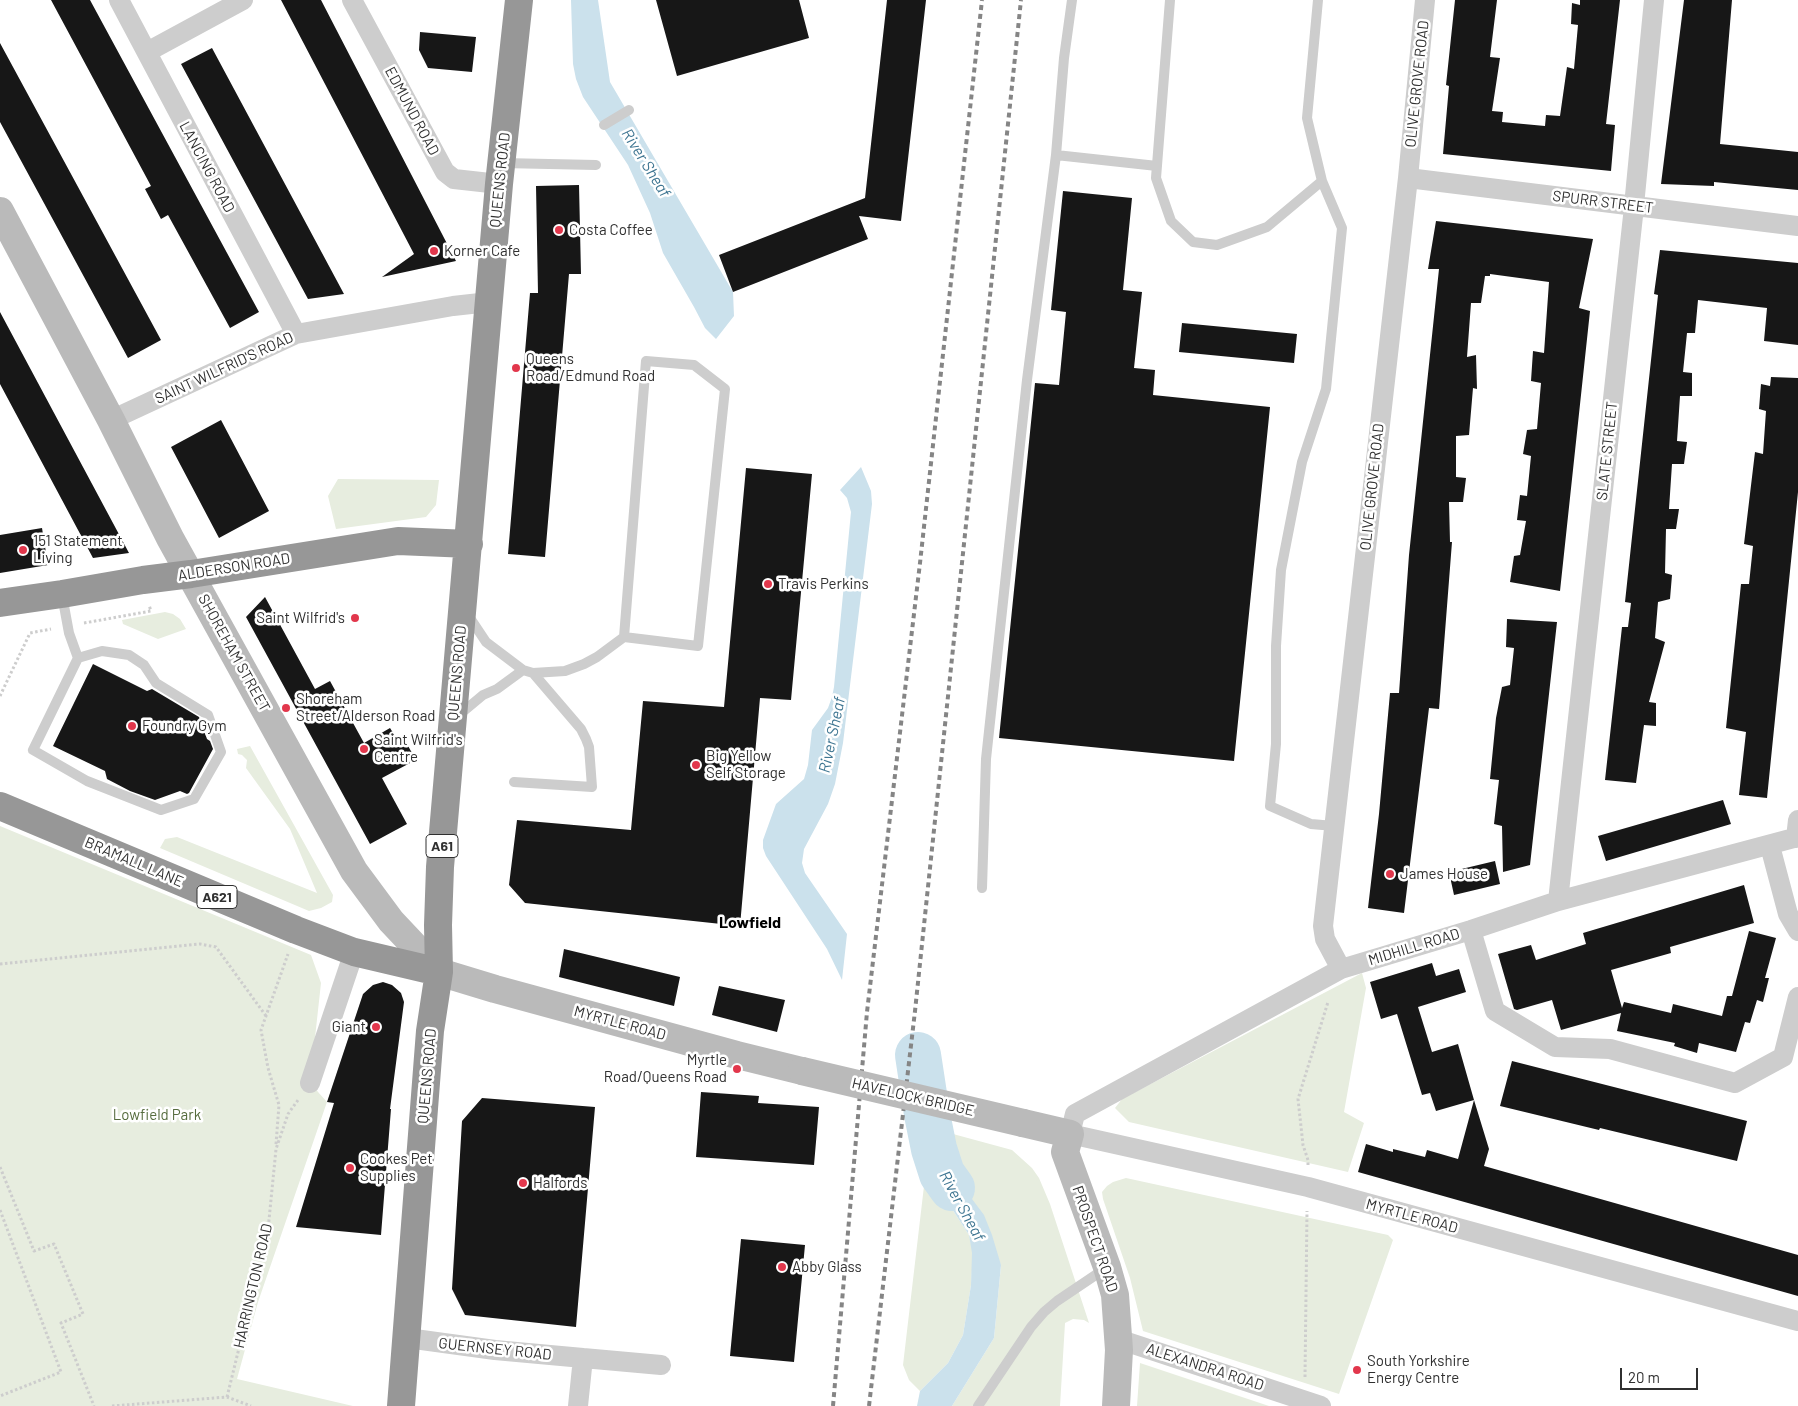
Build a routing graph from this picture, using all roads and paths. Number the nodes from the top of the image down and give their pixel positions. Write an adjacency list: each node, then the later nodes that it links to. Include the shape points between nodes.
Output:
1 (119, 0): 10 (street, LANCING ROAD)
2 (243, 0): 10 (street)
3 (352, 0): 16 (street, EDMUND ROAD, via 445,172 454,179)
4 (519, 0): 16 (highway, QUEENS ROAD / A61)
5 (1072, 0): 13 (lane)
6 (1170, 0): 15 (lane)
7 (1318, 0): 18 (lane, via 1307,118)
8 (1425, 0): 17 (street, OLIVE GROVE ROAD)
9 (1654, 0): 19 (street, SLATE STREET)
10 (147, 52): 23 (street, LANCING ROAD)
11 (629, 110): 12 (lane)
12 (604, 125)
13 (1056, 155): 15 (lane); 39 (lane, via 1028,370 986,759)
14 (596, 165): 16 (lane)
15 (1157, 166): 18 (lane, via 1156,178 1170,221 1193,242 1218,245 1266,227)
16 (500, 173): 22 (highway, QUEENS ROAD / A61)
17 (1408, 178): 19 (street, SPURR STREET); 36 (street, OLIVE GROVE ROAD)
18 (1322, 181): 36 (lane, via 1342,228 1326,389 1302,462 1281,570 1276,646 1276,744 1270,806 1311,824)
19 (1634, 206): 21 (street, SPURR STREET); 40 (street, SLATE STREET)
20 (0, 210): 24 (main road, SHOREHAM STREET)
21 (1798, 226)
22 (488, 302): 23 (street, SAINT WILFRID'S ROAD); 25 (highway, QUEENS ROAD / A61)
23 (296, 334): 24 (street, SAINT WILFRID'S ROAD)
24 (111, 420): 26 (main road, SHOREHAM STREET, via 170,538)
25 (469, 544): 26 (highway, ALDERSON ROAD, via 398,541); 29 (highway, QUEENS ROAD / A61)
26 (192, 574): 27 (highway, ALDERSON ROAD); 47 (main road, SHOREHAM STREET, via 354,871 391,921)
27 (62, 594): 28 (highway, ALDERSON ROAD); 31 (lane, via 68,633)
28 (0, 603)
29 (463, 608): 32 (lane, via 486,642); 33 (highway, QUEENS ROAD / A61)
30 (624, 637): 30 (lane, via 646,361 694,365 725,389 698,646); 32 (lane, via 584,664 565,670)
31 (78, 658): 31 (lane, via 102,651 129,655 144,666 156,683 208,715 221,752 194,799 161,810 87,781 33,750)
32 (528, 672): 33 (lane, via 482,696); 34 (lane, via 584,734 589,747 592,787)
33 (453, 720): 47 (highway, QUEENS ROAD / A61, via 440,867)
34 (514, 782)
35 (0, 806): 41 (highway, BRAMALL LANE / A621)
36 (1334, 826): 46 (street, OLIVE GROVE ROAD, via 1323,926 1325,939)
37 (1797, 831): 38 (street, MIDHILL ROAD)
38 (1770, 846): 40 (street, MIDHILL ROAD); 43 (street, via 1788,914)
39 (982, 888)
40 (1558, 901): 42 (street, MIDHILL ROAD)
41 (296, 930): 44 (highway, BRAMALL LANE / A621); 49 (path)
42 (1471, 930): 46 (street, MIDHILL ROAD); 48 (street, via 1495,1011 1554,1047 1610,1049 1735,1083 1783,1057)
43 (1798, 931)
44 (354, 952): 47 (highway, BRAMALL LANE / A621); 51 (street)
45 (0, 964): 49 (path, via 200,944 216,947)
46 (1341, 969): 53 (street, MIDHILL ROAD, via 1075,1114); 56 (path, via 1298,1098 1303,1145 1308,1160)
47 (439, 972): 50 (main road, MYRTLE ROAD); 60 (highway, QUEENS ROAD / A61, via 429,1041)
48 (1798, 997)
49 (266, 1016): 54 (path, via 261,1030 279,1105)
50 (802, 1071): 52 (main road, HAVELOCK BRIDGE, bridge)
51 (310, 1083): 54 (path, HARRINGTON ROAD, via 288,1114)
52 (1023, 1122): 53 (main road, MYRTLE ROAD)
53 (1070, 1134): 56 (street, MYRTLE ROAD); 58 (main road, PROSPECT ROAD, via 1065,1152)
54 (276, 1149): 65 (path, HARRINGTON ROAD, via 268,1230)
55 (0, 1168): 67 (path, via 34,1252 54,1244 82,1314 61,1323)
56 (1308, 1187): 59 (street, MYRTLE ROAD); 66 (path)
57 (0, 1210): 64 (path, via 62,1372)
58 (1107, 1267): 61 (main road, PROSPECT ROAD, via 1115,1295); 72 (lane, via 1044,1312)
59 (1798, 1321)
60 (407, 1338): 62 (street, GUERNSEY ROAD); 70 (highway, QUEENS ROAD / A61)
61 (1118, 1339): 66 (street, ALEXANDRA ROAD); 73 (main road, PROSPECT ROAD)
62 (583, 1358): 63 (street, GUERNSEY ROAD); 71 (street)
63 (662, 1365)
64 (0, 1396)
65 (227, 1397): 68 (path); 69 (path)
66 (1312, 1403)
67 (94, 1406)
68 (112, 1406)
69 (251, 1406)
70 (400, 1406)
71 (578, 1406)
72 (978, 1406)
73 (1116, 1406)

